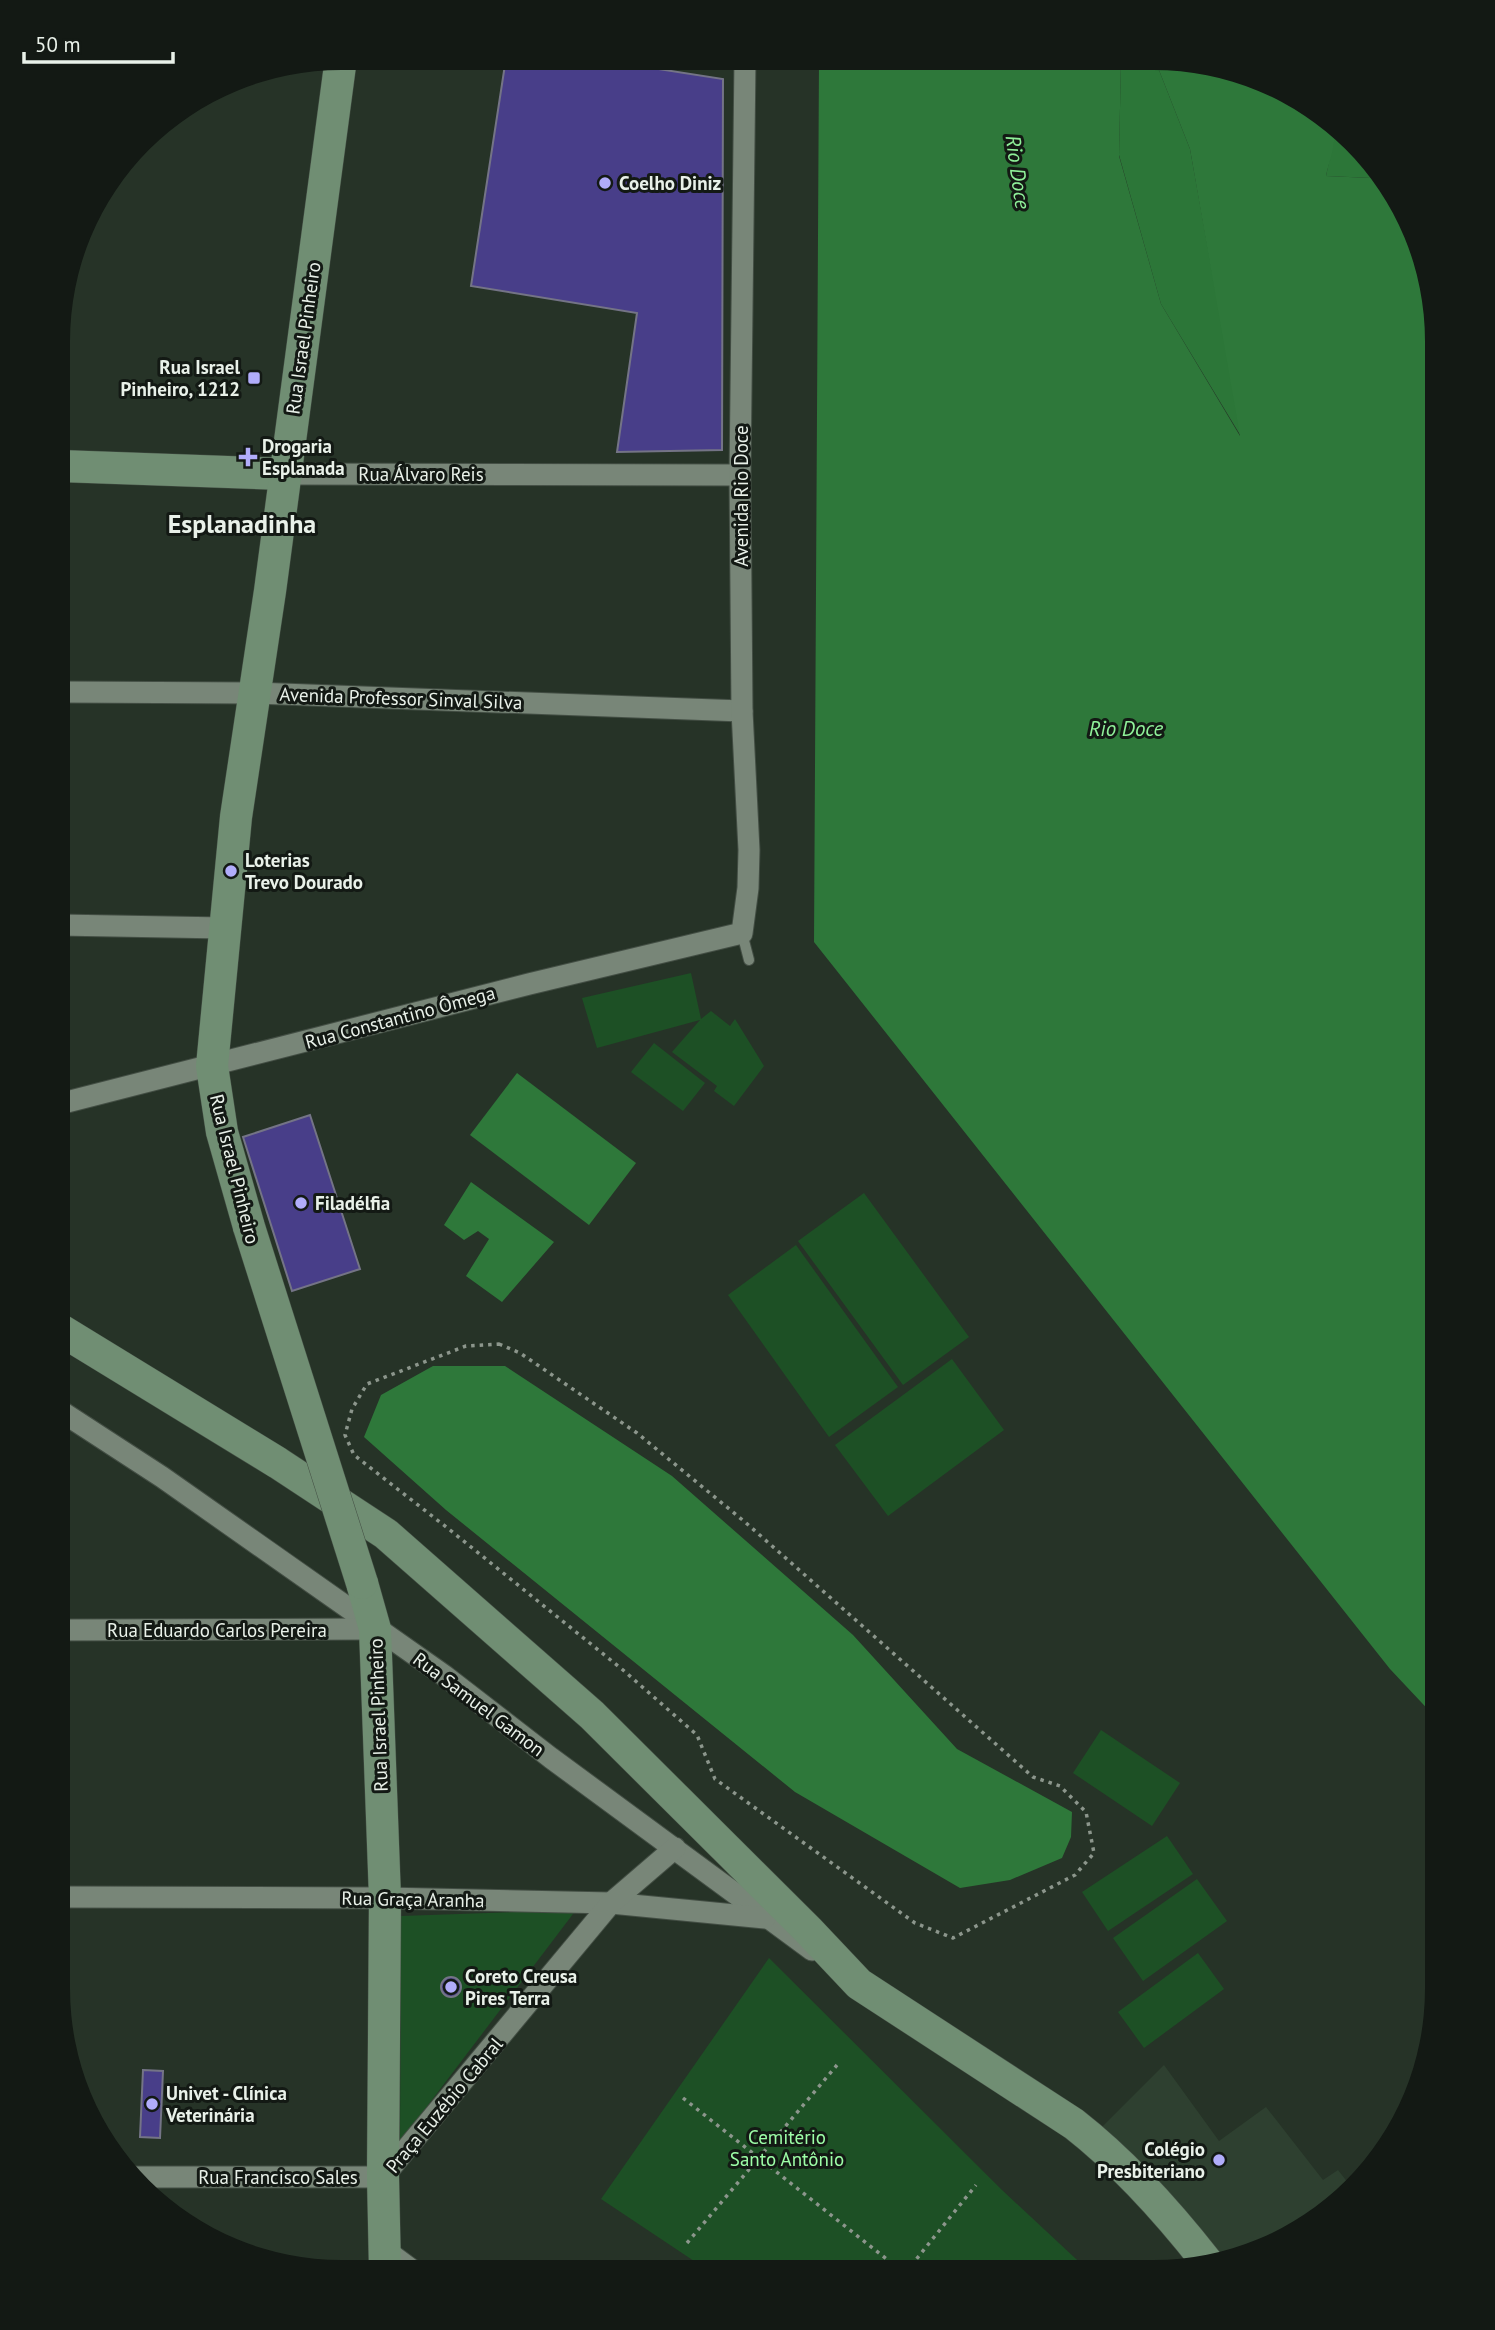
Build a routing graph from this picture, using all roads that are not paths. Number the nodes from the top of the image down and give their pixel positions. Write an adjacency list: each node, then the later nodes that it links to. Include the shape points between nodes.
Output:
1 (339, 70): 4 (main road, Rua Israel Pinheiro)
2 (745, 70): 5 (street, Avenida Rio Doce)
3 (70, 466): 4 (main road, Rua Álvaro Reis)
4 (284, 474): 5 (street, Rua Álvaro Reis); 7 (main road, Rua Israel Pinheiro)
5 (740, 475): 8 (street, Avenida Rio Doce)
6 (70, 692): 7 (street, Avenida Professor Sinval Silva)
7 (254, 693): 8 (street, Avenida Professor Sinval Silva); 10 (main road, Rua Israel Pinheiro)
8 (742, 710): 11 (street, Avenida Rio Doce, via 749,850)
9 (70, 925): 10 (street)
10 (224, 928): 13 (main road, Rua Israel Pinheiro)
11 (742, 933): 12 (lane); 13 (street, Rua Constantino Ômega)
12 (750, 960)
13 (212, 1066): 14 (street, Rua Constantino Ômega); 17 (main road, Rua Israel Pinheiro, bridge, via 222,1132 249,1227)
14 (70, 1101)
15 (70, 1336): 24 (main road, via 386,1534 592,1715)
16 (70, 1416): 17 (street, Rua Samuel Gamon)
17 (375, 1629): 18 (street, Rua Eduardo Carlos Pereira); 19 (street, Rua Samuel Gamon); 21 (main road, Rua Israel Pinheiro)
18 (70, 1630)
19 (675, 1848): 22 (street, Praça Euzébio Cabral); 23 (street, Rua Samuel Gamon)
20 (70, 1897): 21 (street, Rua Graça Aranha)
21 (385, 1898): 22 (street, Rua Graça Aranha); 26 (main road, Rua Israel Pinheiro)
22 (611, 1903): 23 (street, Rua Graça Aranha); 26 (street, Praça Euzébio Cabral)
23 (768, 1918): 24 (street, Rua Samuel Gamon)
24 (859, 1984): 27 (main road, via 1096,2141 1121,2162)
25 (144, 2176): 26 (street, Rua Francisco Sales)
26 (383, 2178): 28 (main road, Rua Israel Pinheiro)
27 (1201, 2256)
28 (385, 2260)

